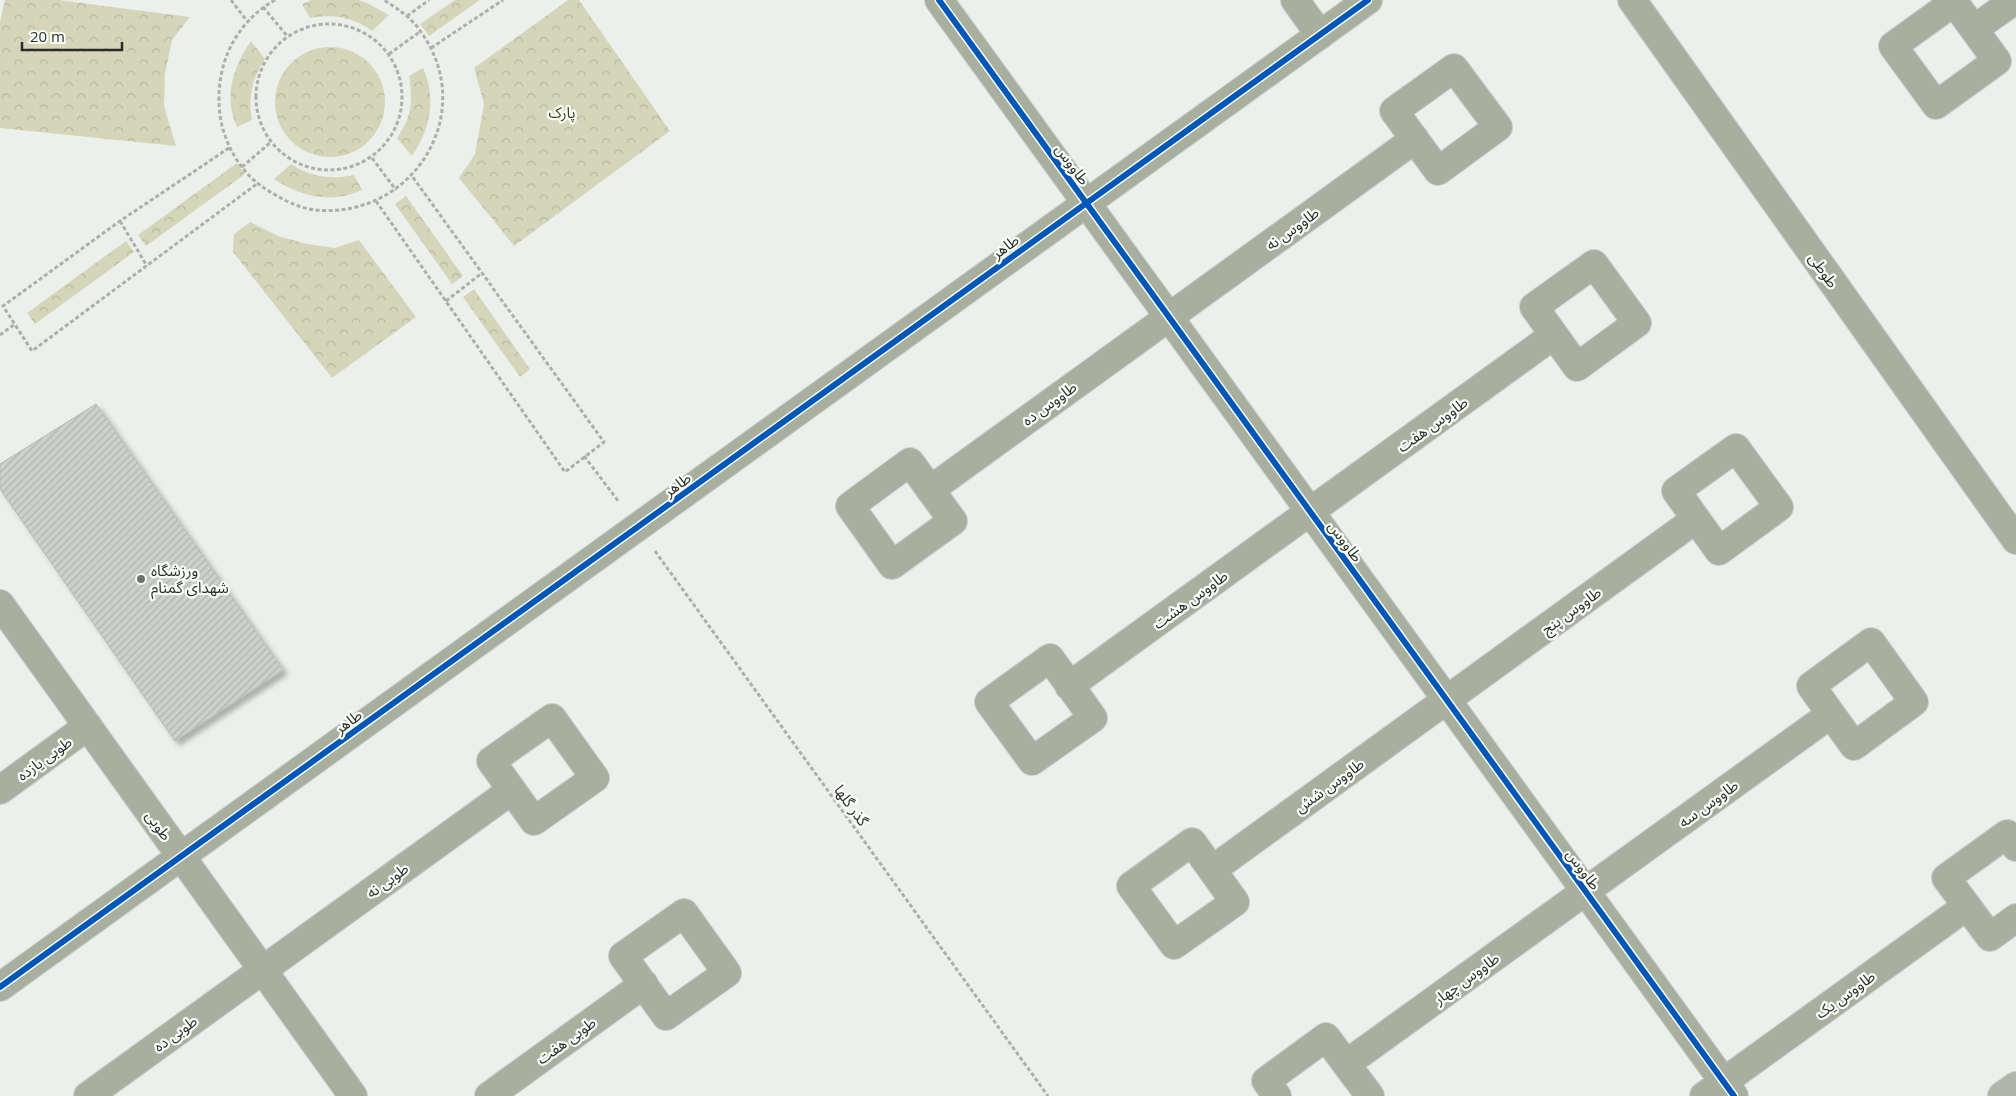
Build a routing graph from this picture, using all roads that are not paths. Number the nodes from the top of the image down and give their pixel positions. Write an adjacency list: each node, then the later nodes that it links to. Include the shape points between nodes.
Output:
1 (939, 0): 9 (street, طاووس)
2 (1295, 0): 7 (street)
3 (1368, 0): 7 (street, طاهر)
4 (1632, 0): 15 (street, طوطی)
5 (2015, 0): 6 (street)
6 (1974, 29)
7 (1320, 34): 9 (street, طاهر)
8 (1415, 139): 10 (street, طاووس نه)
9 (1086, 203): 10 (street, طاووس); 24 (street, طاهر)
10 (1168, 317): 12 (street, طاووس ده); 13 (street, طاووس)
11 (1554, 336): 13 (street, طاووس هفت)
12 (930, 490)
13 (1310, 512): 17 (street, طاووس هشت); 18 (street, طاووس)
14 (1696, 519): 18 (street, طاووس پنج)
15 (2016, 540)
16 (0, 604): 20 (street, طوبی)
17 (1070, 686)
18 (1446, 700): 25 (street, طاووس شش); 26 (street, طاووس)
19 (1831, 714): 26 (street, طاووس سه)
20 (88, 726): 21 (street, طوبی یازده); 24 (street, طوبی)
21 (0, 790)
22 (512, 790): 29 (street, طوبی نه)
23 (2016, 847): 27 (street, via 2007,834 1946,878)
24 (182, 856): 29 (street, طوبی); 31 (street, طاهر)
25 (1212, 870)
26 (1585, 892): 32 (street, طاووس چهار); 34 (street, طاووس)
27 (1967, 906): 28 (street, via 1990,937); 34 (street, طاووس یک)
28 (2016, 918)
29 (263, 970): 35 (street, طوبی ده); 36 (street, طوبی)
30 (644, 984): 37 (street, طوبی هفت)
31 (0, 988)
32 (1346, 1064): 38 (street, via 1326,1037 1266,1081); 39 (street)
33 (2016, 1086): 40 (main road)
34 (1720, 1091)
35 (88, 1096)
36 (353, 1096)
37 (489, 1096)
38 (1277, 1096)
39 (1370, 1096)
40 (2002, 1096)

